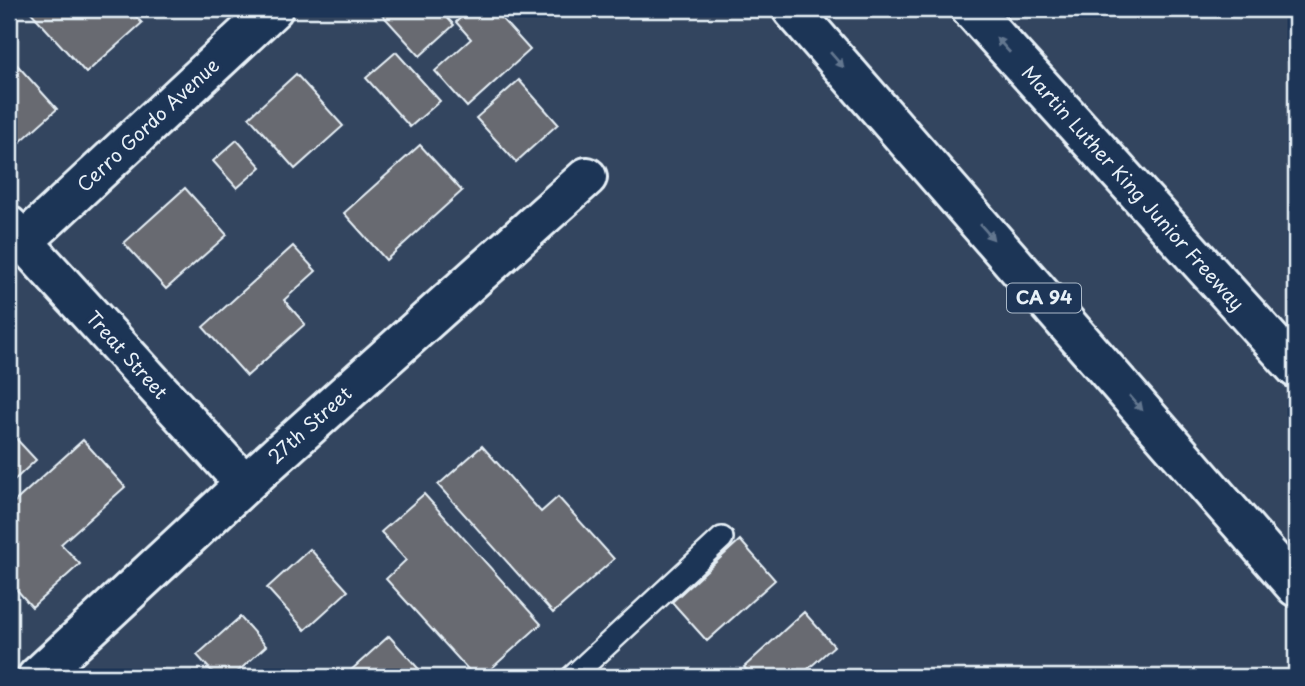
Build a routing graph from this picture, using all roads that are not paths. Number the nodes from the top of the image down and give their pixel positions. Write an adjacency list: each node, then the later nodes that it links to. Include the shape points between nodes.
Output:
1 (272, 9): 5 (main road, Cerro Gordo Avenue)
2 (792, 9): 9 (main road, CA 94, one-way to 9)
3 (971, 9): 6 (main road, Martin Luther King Junior Freeway, one-way to 3)
4 (587, 177): 7 (main road, 27th Street)
5 (16, 234): 7 (main road, Treat Street)
6 (1296, 368)
7 (245, 484): 10 (main road, 27th Street)
8 (722, 538): 11 (lane)
9 (1296, 587)
10 (37, 677)
11 (572, 677)

